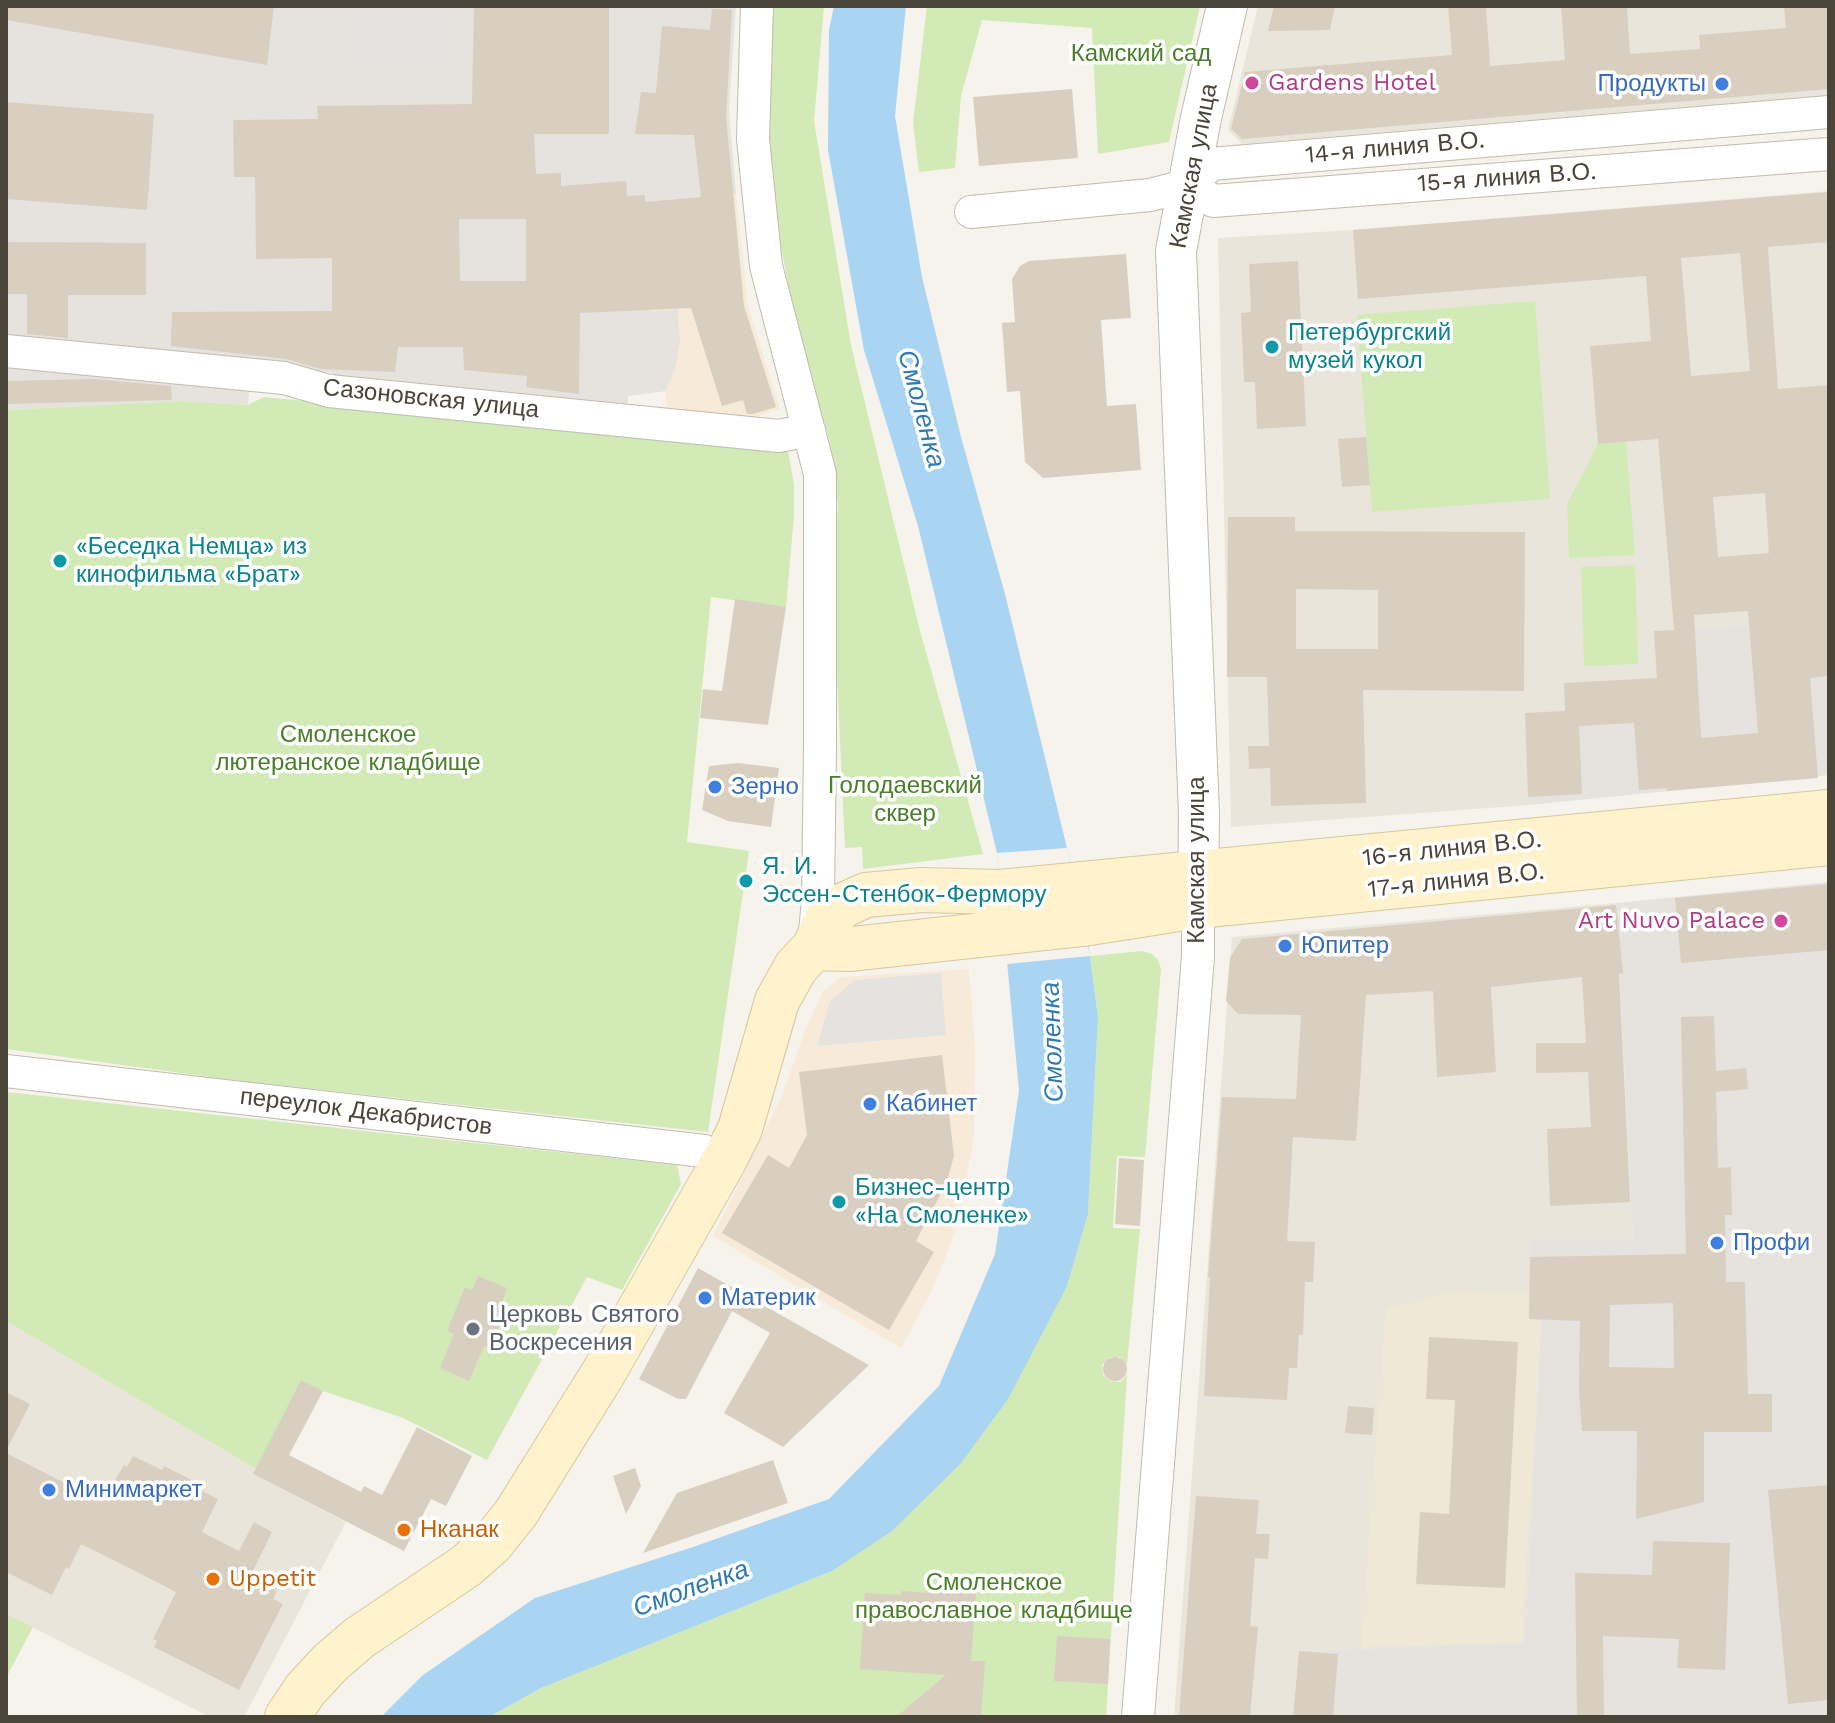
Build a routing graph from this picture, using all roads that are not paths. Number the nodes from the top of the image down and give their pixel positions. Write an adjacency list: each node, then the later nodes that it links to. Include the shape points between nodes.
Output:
1 (757, 6): 10 (street, via 753,139 766,266)
2 (1227, 6): 7 (street, Камская улица)
3 (1829, 112): 4 (street, 14-я линия В.О.)
4 (1713, 122): 6 (street); 7 (street, 14-я линия В.О., via 1211,164)
5 (1829, 154): 6 (street, 15-я линия В.О.)
6 (1716, 162): 7 (street, 15-я линия В.О., via 1213,201)
7 (1189, 185): 8 (street, 14-я линия В.О., via 1150,195); 13 (street, Камская улица, via 1176,251)
8 (971, 212)
9 (6, 351): 10 (street, Сазоновская улица, via 284,378 329,391 779,436)
10 (809, 430): 14 (street, via 821,502)
11 (1829, 812): 13 (main road, 16-я линия В.О.)
12 (1829, 843): 13 (main road, 17-я линия В.О.)
13 (1198, 890): 14 (main road, 16-я линия В.О., via 1002,912 851,949); 18 (street, Камская улица, via 1198,956)
14 (814, 948): 16 (main road, via 777,1001 740,1129)
15 (6, 1071): 16 (street, переулок Декабристов, via 704,1151)
16 (724, 1161): 17 (main road, via 604,1372 516,1513 466,1566 330,1663)
17 (287, 1717)
18 (1138, 1717)

